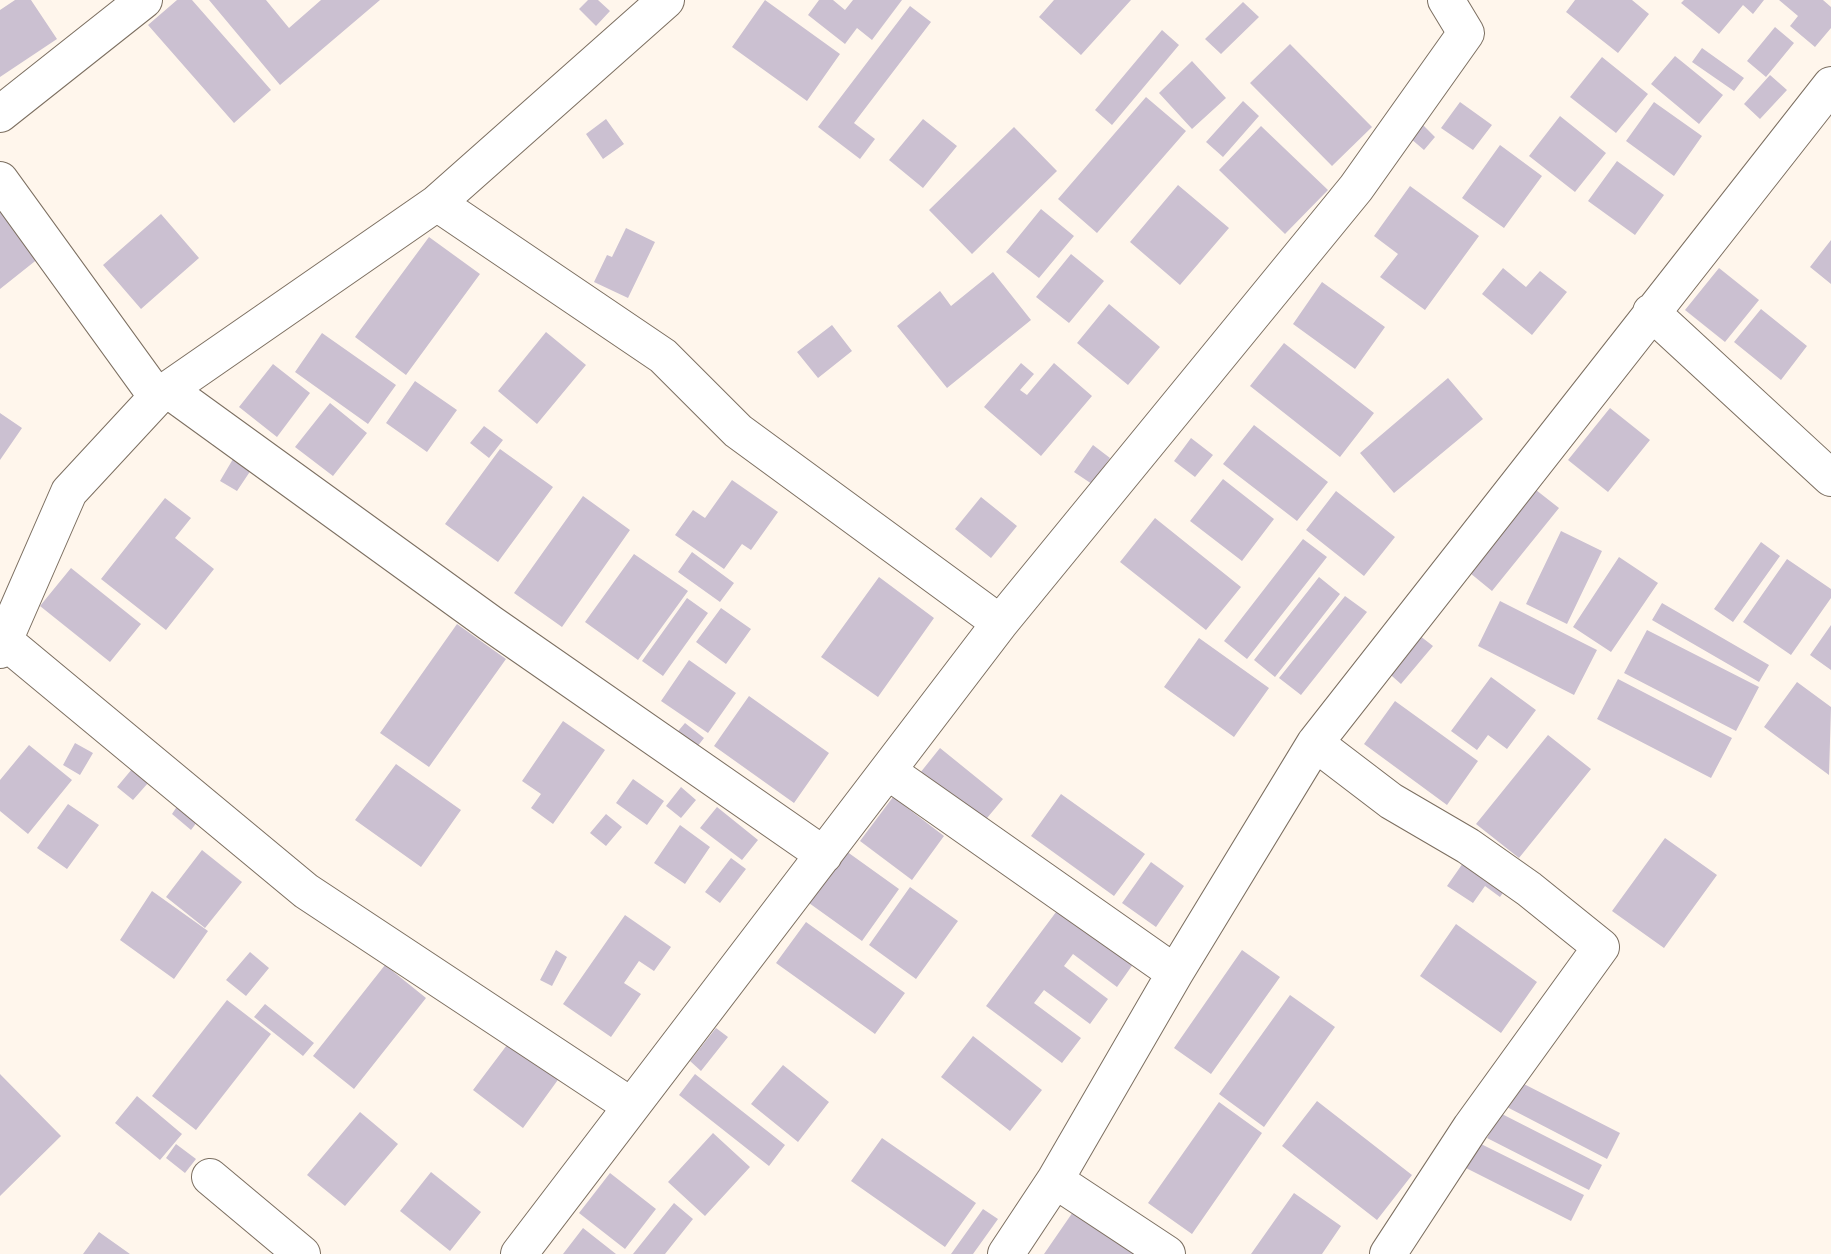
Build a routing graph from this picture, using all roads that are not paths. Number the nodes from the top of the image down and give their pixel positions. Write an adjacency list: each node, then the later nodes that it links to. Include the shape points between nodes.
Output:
1 (144, 0): 5 (street)
2 (666, 0): 7 (street)
3 (1446, 0): 11 (street, via 1466,33 1356,188)
4 (1831, 85): 8 (street)
5 (0, 114)
6 (0, 180): 9 (street)
7 (437, 203): 9 (street); 11 (street, via 663,356 738,431)
8 (1651, 312): 10 (street); 13 (street)
9 (162, 393): 12 (street, via 69,492); 15 (street)
10 (1831, 478)
11 (1000, 623): 14 (street)
12 (2, 643): 17 (street, via 306,891)
13 (1315, 743): 16 (street); 24 (street, via 1391,801 1529,889 1601,947 1471,1127)
14 (889, 772): 15 (street); 16 (street)
15 (824, 855): 17 (street)
16 (1175, 973): 19 (street)
17 (631, 1106): 21 (street)
18 (210, 1177): 20 (street)
19 (1055, 1180): 22 (street); 23 (street)
20 (302, 1254)
21 (519, 1254)
22 (1006, 1254)
23 (1167, 1254)
24 (1388, 1254)

